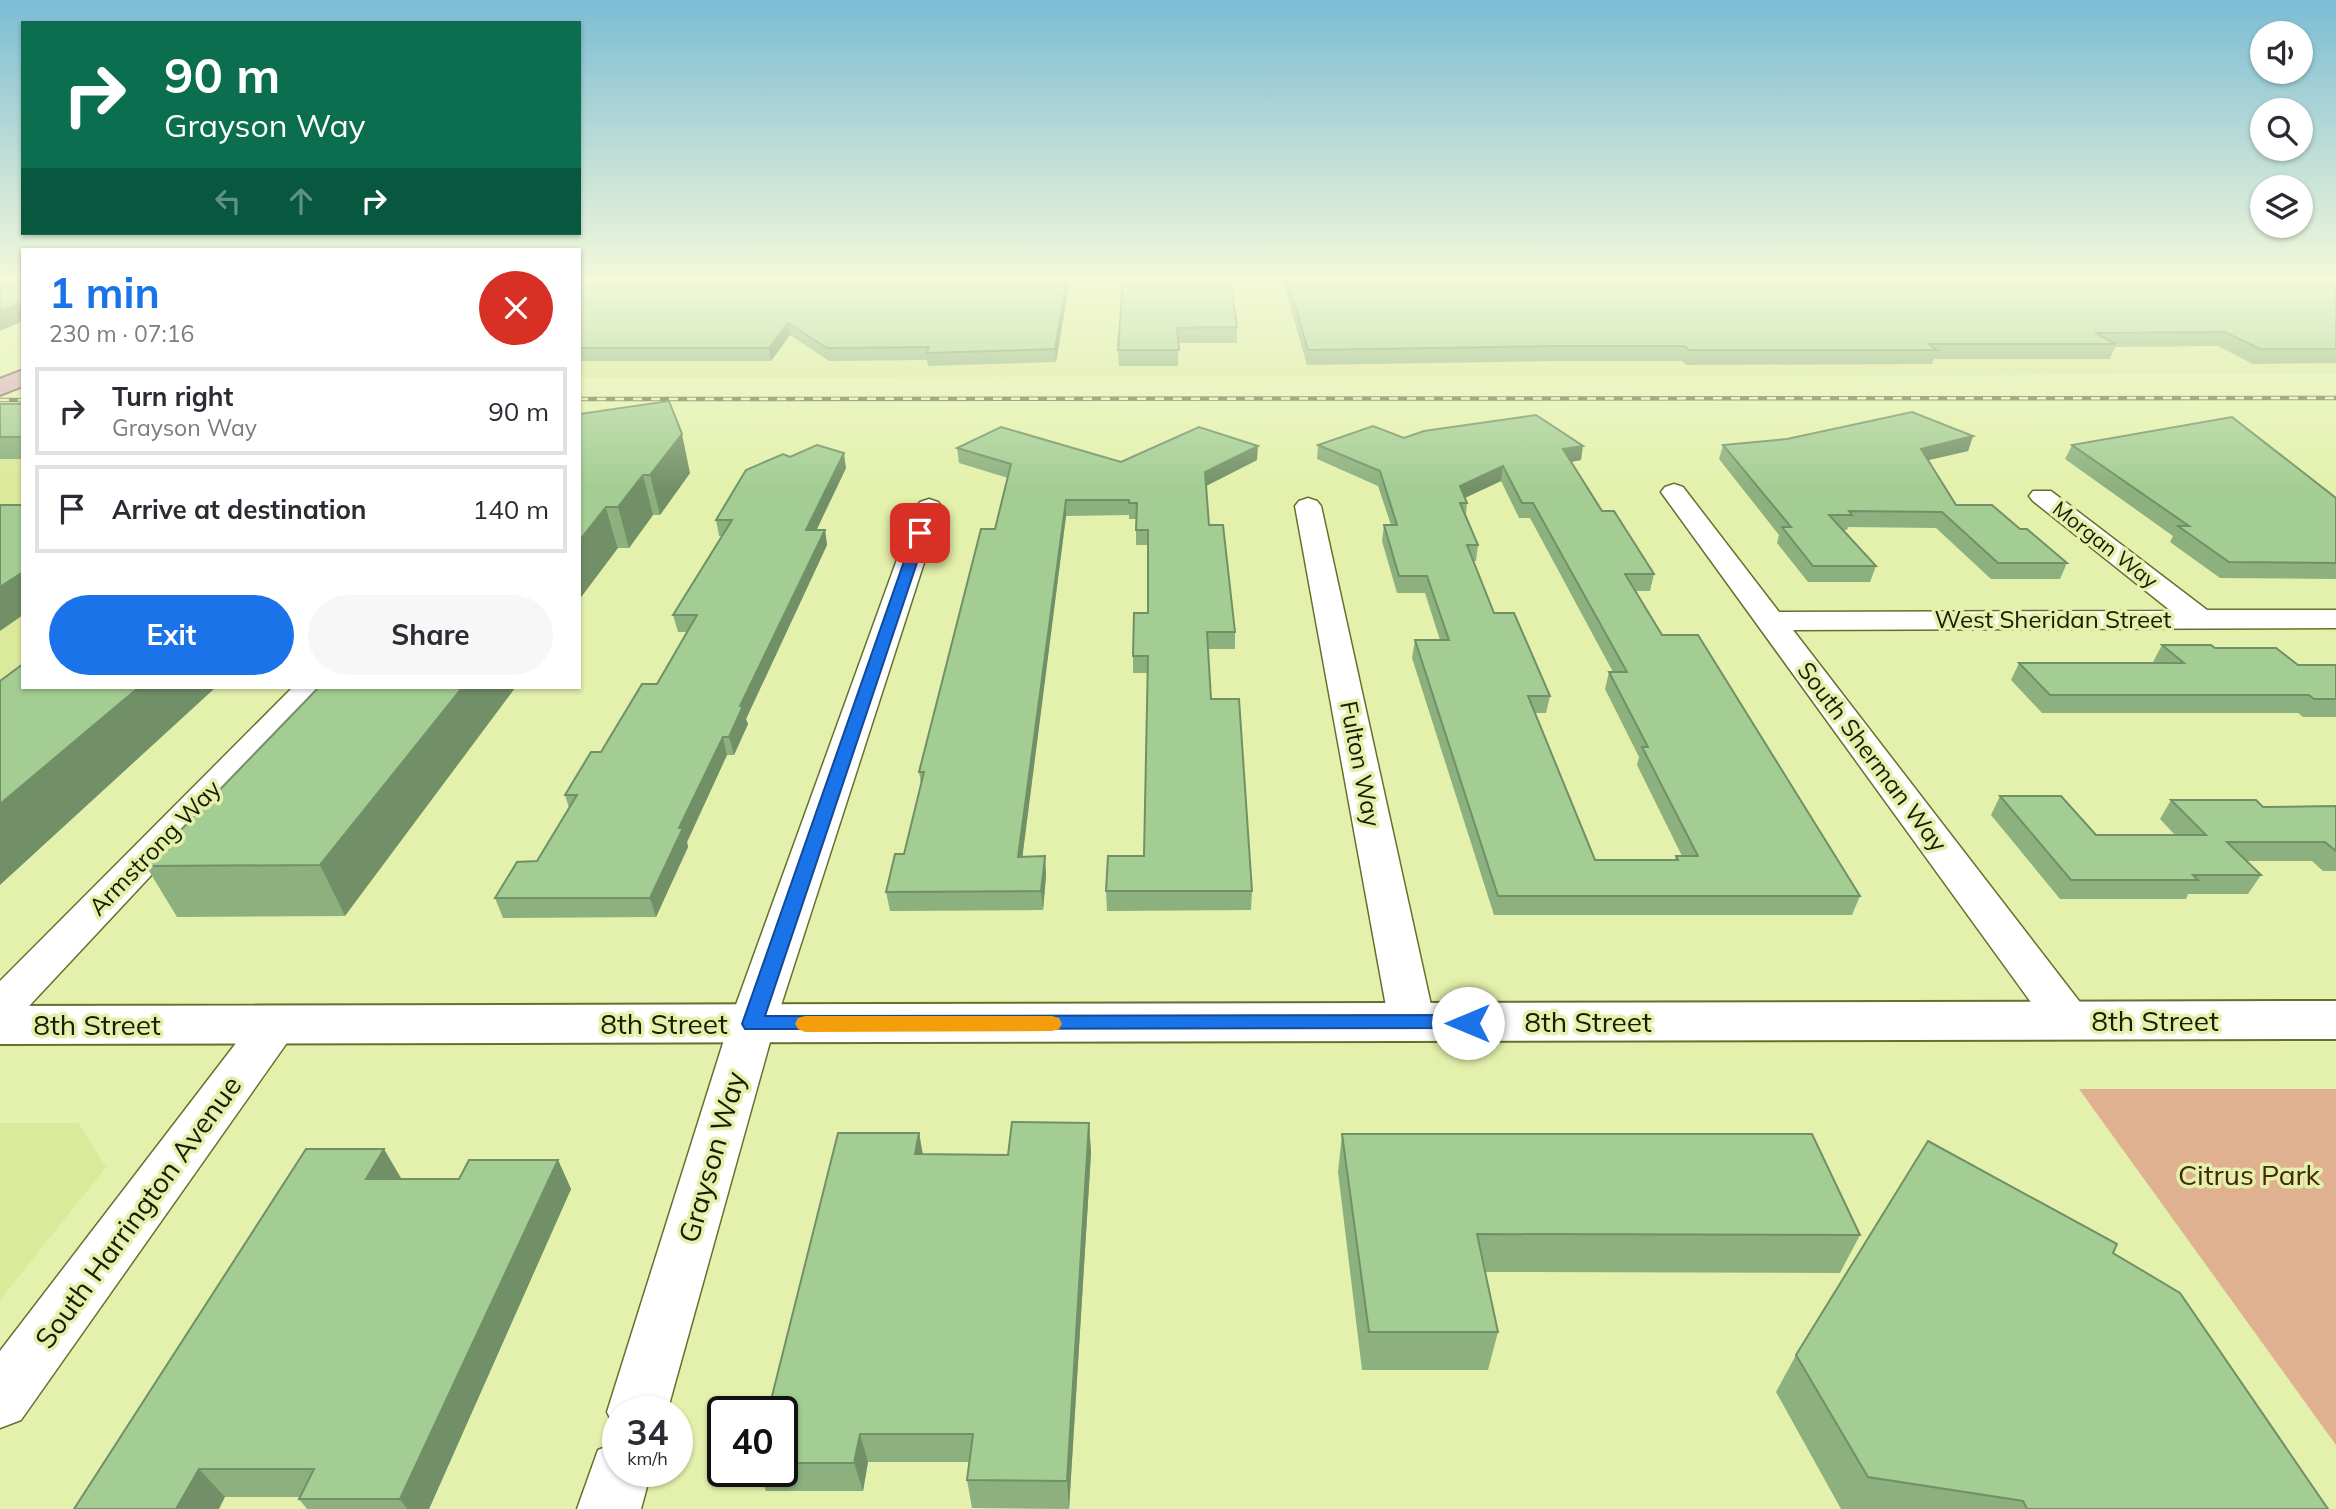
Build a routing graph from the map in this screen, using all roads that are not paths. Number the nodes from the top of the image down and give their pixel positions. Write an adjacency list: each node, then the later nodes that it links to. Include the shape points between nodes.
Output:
1 (21, 378): 2 (main road)
2 (0, 388)
3 (1674, 492): 9 (street, South Sherman Way)
4 (2042, 496): 8 (street, Morgan Way)
5 (1308, 506): 14 (street, Fulton Way)
6 (929, 507): 15 (street, Grayson Way)
7 (2336, 619): 8 (street, West Sheridan Street)
8 (2201, 620): 9 (street, West Sheridan Street)
9 (1770, 621): 13 (street, South Sherman Way)
10 (309, 689): 11 (street, Armstrong Way)
11 (0, 1007)
12 (2336, 1020): 13 (street, 8th Street)
13 (2070, 1022): 14 (street, 8th Street)
14 (1412, 1023): 15 (street, 8th Street)
15 (752, 1024): 17 (street, 8th Street); 18 (street, Grayson Way)
16 (0, 1025): 17 (street, 8th Street)
17 (275, 1025): 19 (street, South Harrington Avenue)
18 (642, 1396)
19 (0, 1399)
20 (616, 1487): 21 (street)
21 (609, 1509)

